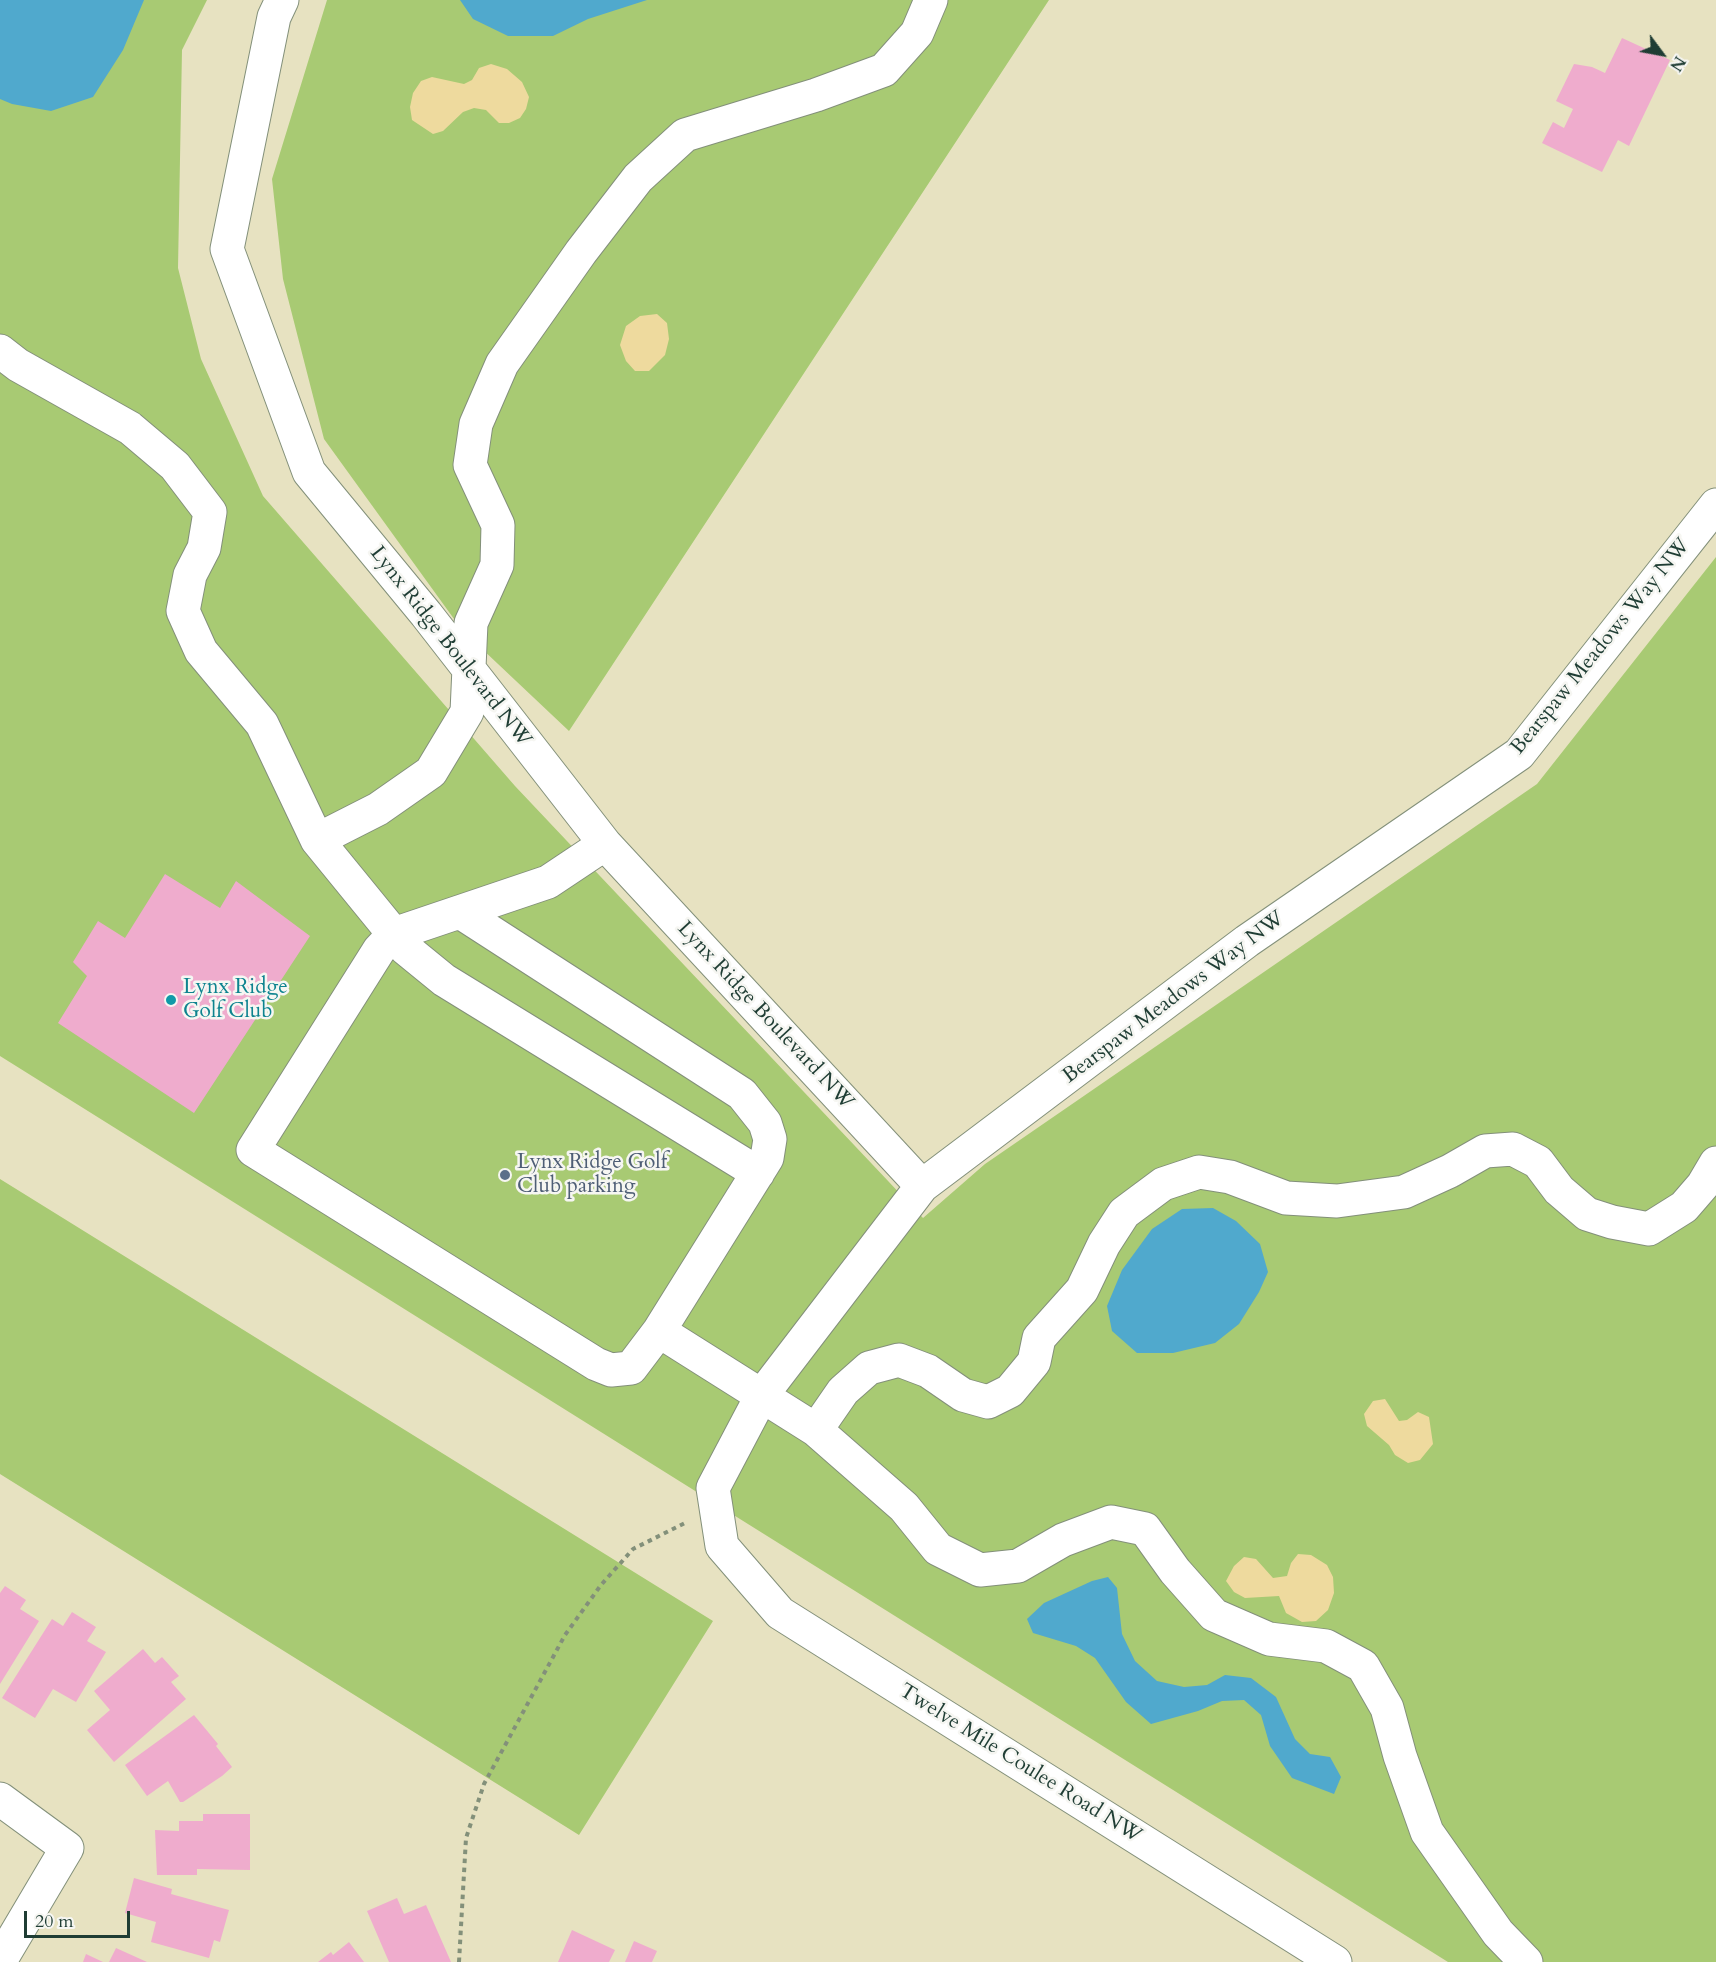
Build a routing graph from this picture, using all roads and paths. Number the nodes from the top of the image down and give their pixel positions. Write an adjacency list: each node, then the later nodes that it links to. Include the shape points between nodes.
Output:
1 (282, 0): 5 (street, Lynx Ridge Boulevard NW, via 274,17 227,249 309,472)
2 (931, 0): 5 (street, via 917,33 884,70 685,135 638,178 502,364 476,424 470,465 498,525 497,565 471,623)
3 (0, 351): 6 (street, via 130,428 175,466 210,512 204,548 190,575 183,611 201,651 262,724)
4 (1716, 505): 12 (street, Bearspaw Meadows Way NW, via 1519,754 1247,941)
5 (469, 669): 6 (street, via 466,712 431,772 378,809); 7 (street, Lynx Ridge Boulevard NW)
6 (317, 840): 9 (street)
7 (605, 843): 8 (street, via 548,882); 12 (street, Lynx Ridge Boulevard NW)
8 (460, 912): 9 (street); 11 (street, via 742,1094 765,1123 770,1139 767,1158)
9 (394, 934): 11 (street, via 406,950 444,980); 13 (street, via 379,950 253,1150 465,1284 611,1370 631,1368)
10 (1716, 1163): 15 (street, via 1684,1207 1649,1229 1587,1214 1559,1190 1538,1162 1513,1149 1485,1151 1404,1192 1337,1200 1286,1198 1230,1177 1199,1172 1163,1184 1124,1213 1082,1290 1039,1338 1034,1362 1010,1391 988,1401 963,1395 928,1371 899,1360 869,1368 843,1391)
11 (758, 1173): 13 (street)
12 (922, 1186): 14 (street, Bearspaw Meadows Way NW)
13 (659, 1331): 14 (street)
14 (762, 1395): 15 (street); 16 (street, Bearspaw Meadows Way NW, via 713,1488)
15 (816, 1430): 22 (street, via 904,1507 938,1549 980,1570 1018,1566 1063,1540 1111,1521 1145,1529 1214,1615 1269,1639 1326,1646 1363,1666 1387,1708 1427,1832 1498,1933)
16 (717, 1513): 17 (street, Bearspaw Meadows Way NW); 20 (path, via 673,1527 633,1549 565,1635 483,1784 469,1827)
17 (722, 1546): 21 (street, Twelve Mile Coulee Road NW, via 780,1613)
18 (0, 1799): 19 (street, via 67,1848)
19 (0, 1961)
20 (459, 1962)
21 (1335, 1962)
22 (1526, 1962)

